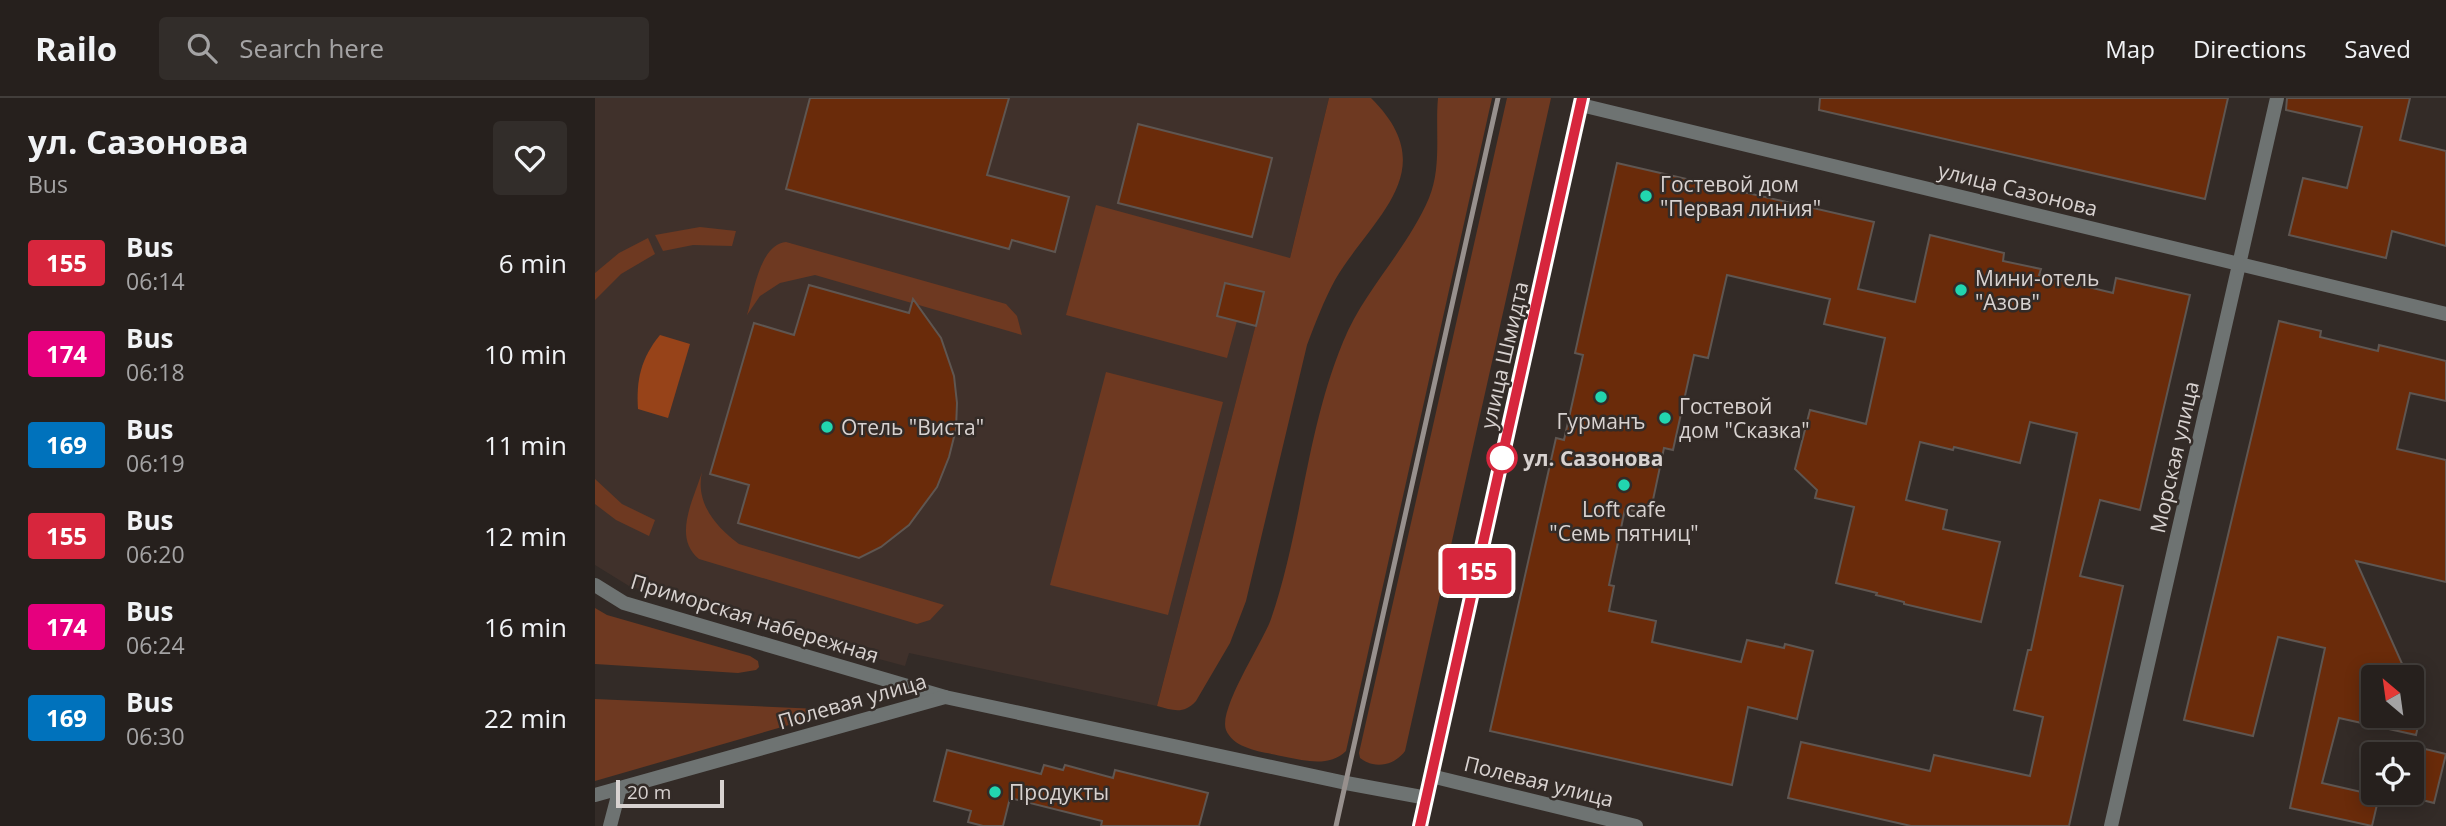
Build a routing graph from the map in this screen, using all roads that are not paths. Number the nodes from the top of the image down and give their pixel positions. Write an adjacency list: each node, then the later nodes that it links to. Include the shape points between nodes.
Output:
1 (2277, 98): 3 (street, Морская улица)
2 (1581, 102): 3 (street, улица Сазонова); 7 (street, улица Шмидта)
3 (2240, 264): 4 (street, улица Сазонова); 14 (street, Морская улица)
4 (2446, 314)
5 (595, 585): 6 (street, Приморская набережная, via 625,603)
6 (945, 696): 8 (street, Полевая улица); 10 (street, Полевая улица)
7 (1431, 776): 10 (street, улица Шмидта); 13 (street, Полевая улица)
8 (620, 788): 9 (street, Полевая улица); 11 (street)
9 (595, 795)
10 (1427, 798): 12 (street, улица Шмидта)
11 (610, 826)
12 (1420, 826)
13 (1636, 826)
14 (2111, 826)

